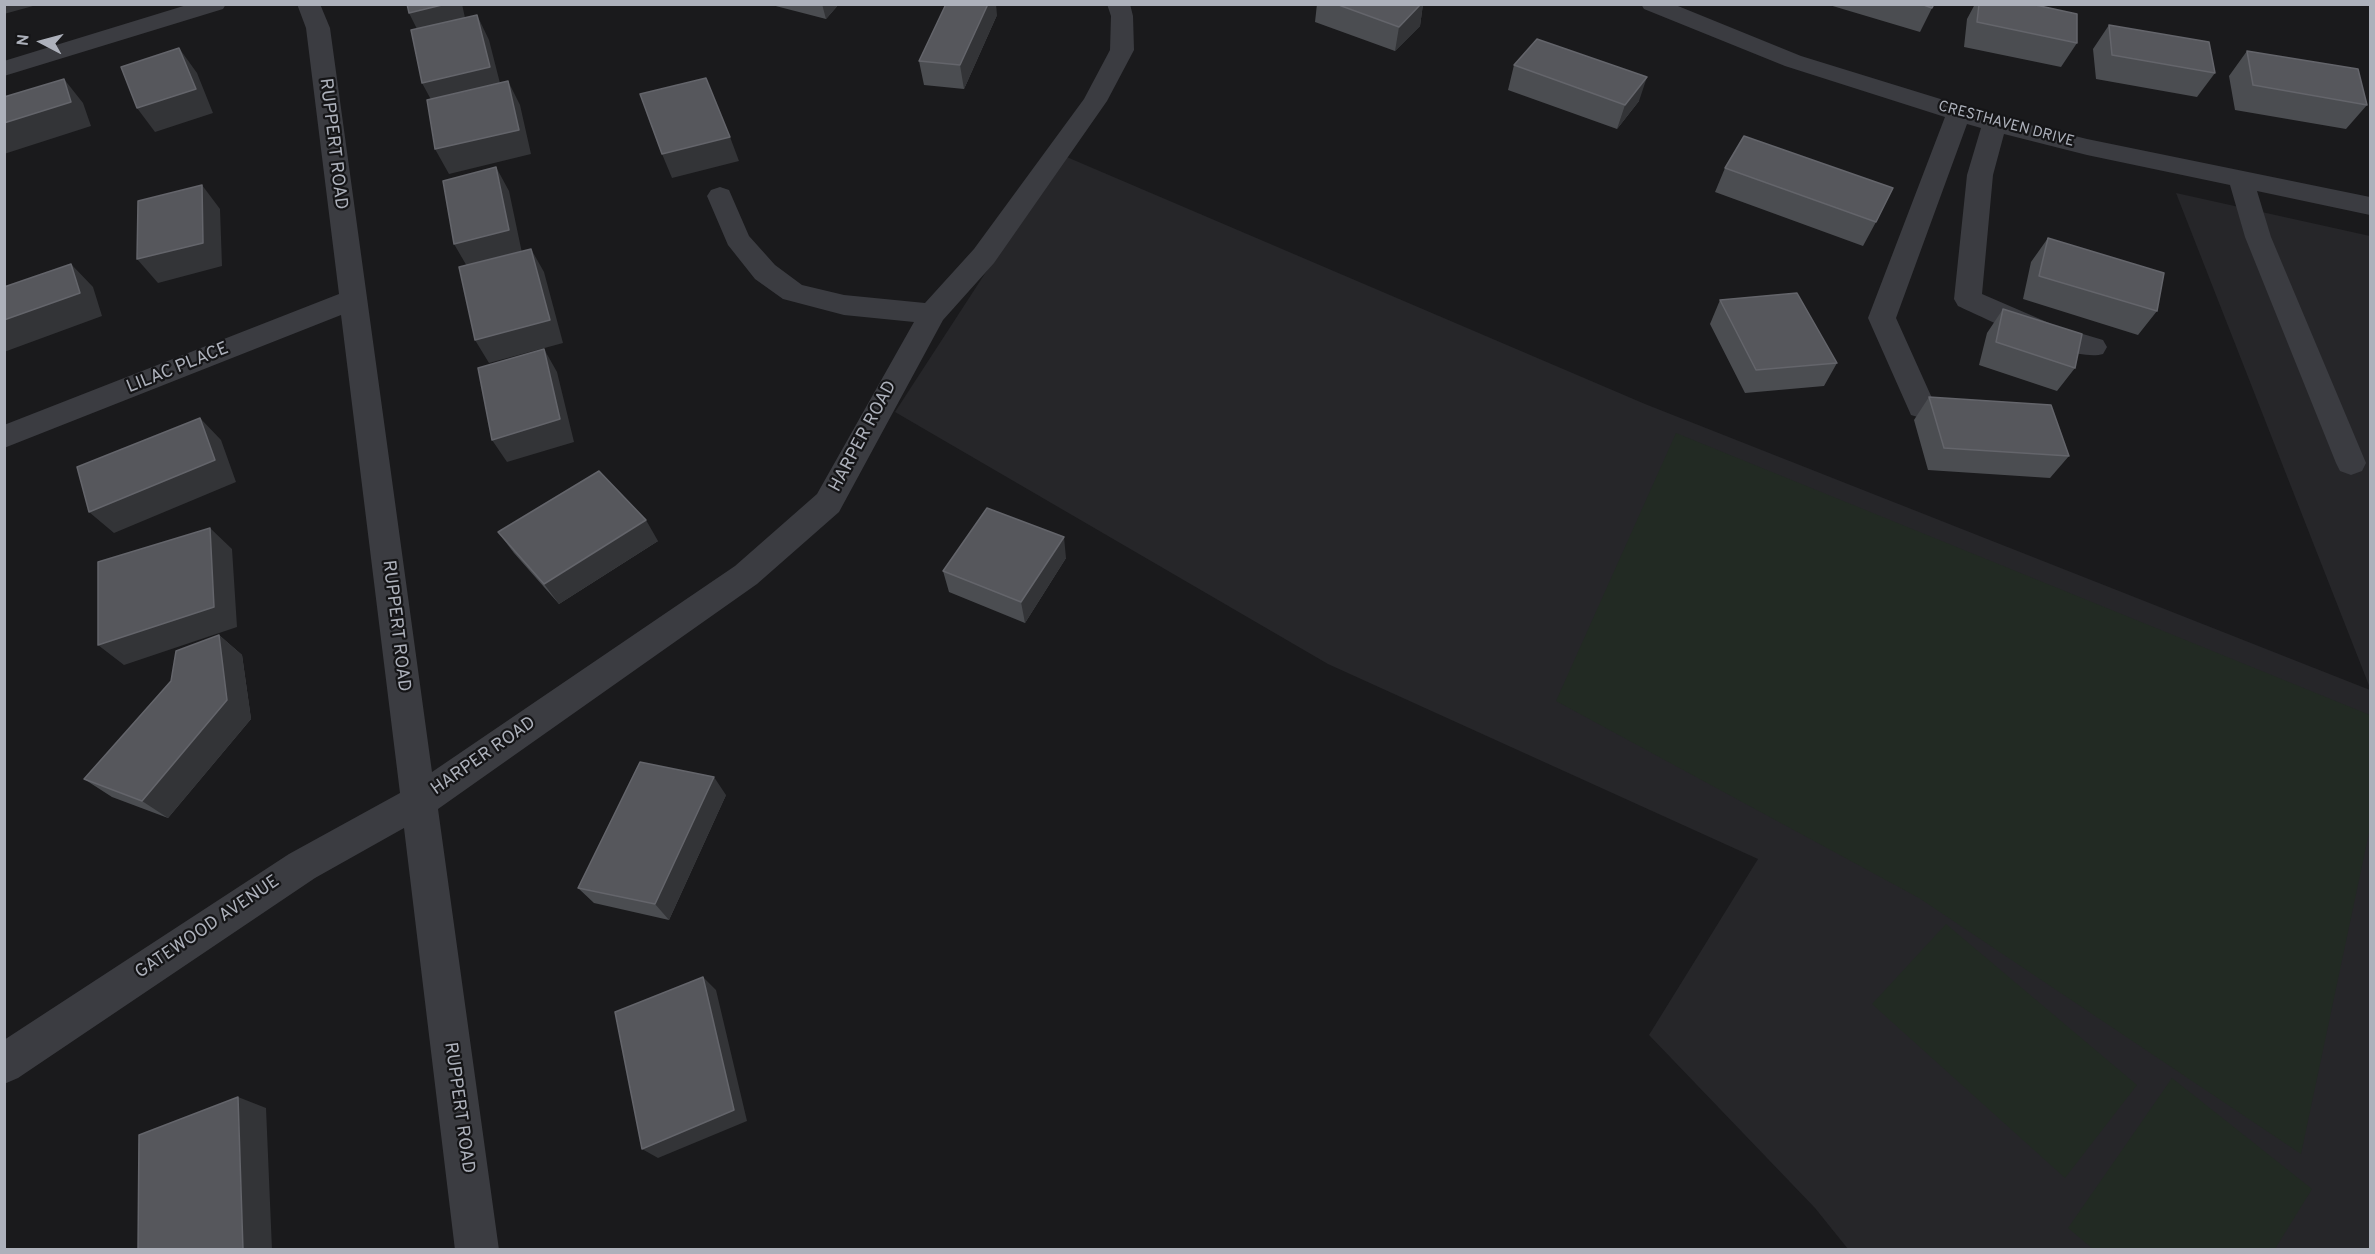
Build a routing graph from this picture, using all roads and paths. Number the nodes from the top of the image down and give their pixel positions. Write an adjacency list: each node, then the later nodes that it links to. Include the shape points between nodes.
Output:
1 (215, 4): 5 (street)
2 (308, 4): 11 (street, RUPPERT ROAD, via 318,28)
3 (1118, 4): 12 (street, HARPER ROAD, via 1122,50 1095,101 984,256)
4 (1652, 4): 6 (street, CRESTHAVEN DRIVE, via 1793,61)
5 (4, 69)
6 (1959, 113): 7 (street, CRESTHAVEN DRIVE); 14 (street, via 1882,318)
7 (1995, 124): 8 (street, CRESTHAVEN DRIVE); 13 (street, via 1980,175 1968,299 2047,334)
8 (2241, 179): 10 (street, CRESTHAVEN DRIVE); 16 (street, via 2258,237)
9 (720, 196): 12 (street, via 737,239 765,272 793,292 843,305)
10 (2370, 206)
11 (352, 300): 15 (street, LILAC PLACE); 17 (street, RUPPERT ROAD)
12 (932, 314): 17 (street, HARPER ROAD, via 828,503 746,575)
13 (2093, 347)
14 (1921, 407)
15 (4, 438)
16 (2351, 463)
17 (418, 802): 18 (street, GATEWOOD AVENUE, via 302,866); 19 (street, RUPPERT ROAD)
18 (4, 1064)
19 (477, 1250)

